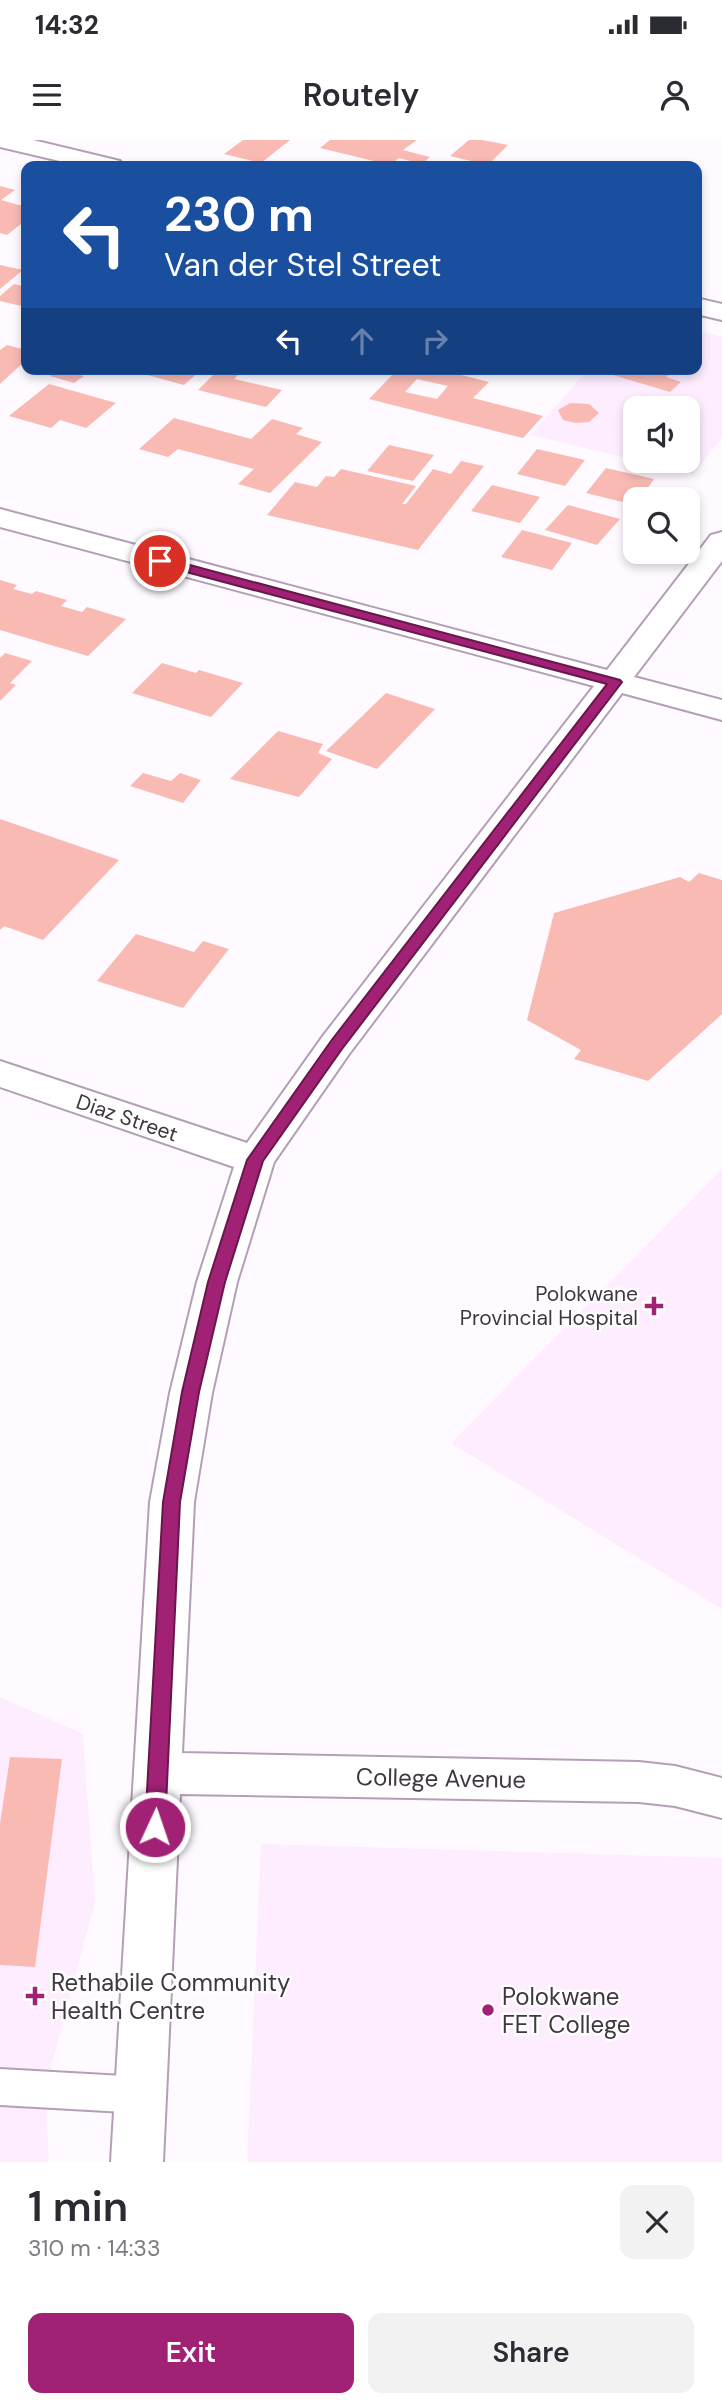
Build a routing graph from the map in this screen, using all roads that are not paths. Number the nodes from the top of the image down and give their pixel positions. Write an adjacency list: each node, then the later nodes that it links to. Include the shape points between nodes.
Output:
1 (2, 140): 2 (street)
2 (90, 161)
3 (702, 307): 4 (street)
4 (722, 312)
5 (0, 519): 7 (street)
6 (722, 541): 7 (street)
7 (615, 682): 8 (street); 10 (street, via 336,1045)
8 (722, 710)
9 (0, 1074): 10 (street, Diaz Street)
10 (255, 1160): 11 (street, via 217,1282 172,1502)
11 (157, 1773): 12 (street, College Avenue, via 639,1782); 14 (street)
12 (722, 1798)
13 (0, 2087): 14 (lane)
14 (142, 2095): 15 (street)
15 (137, 2162)

